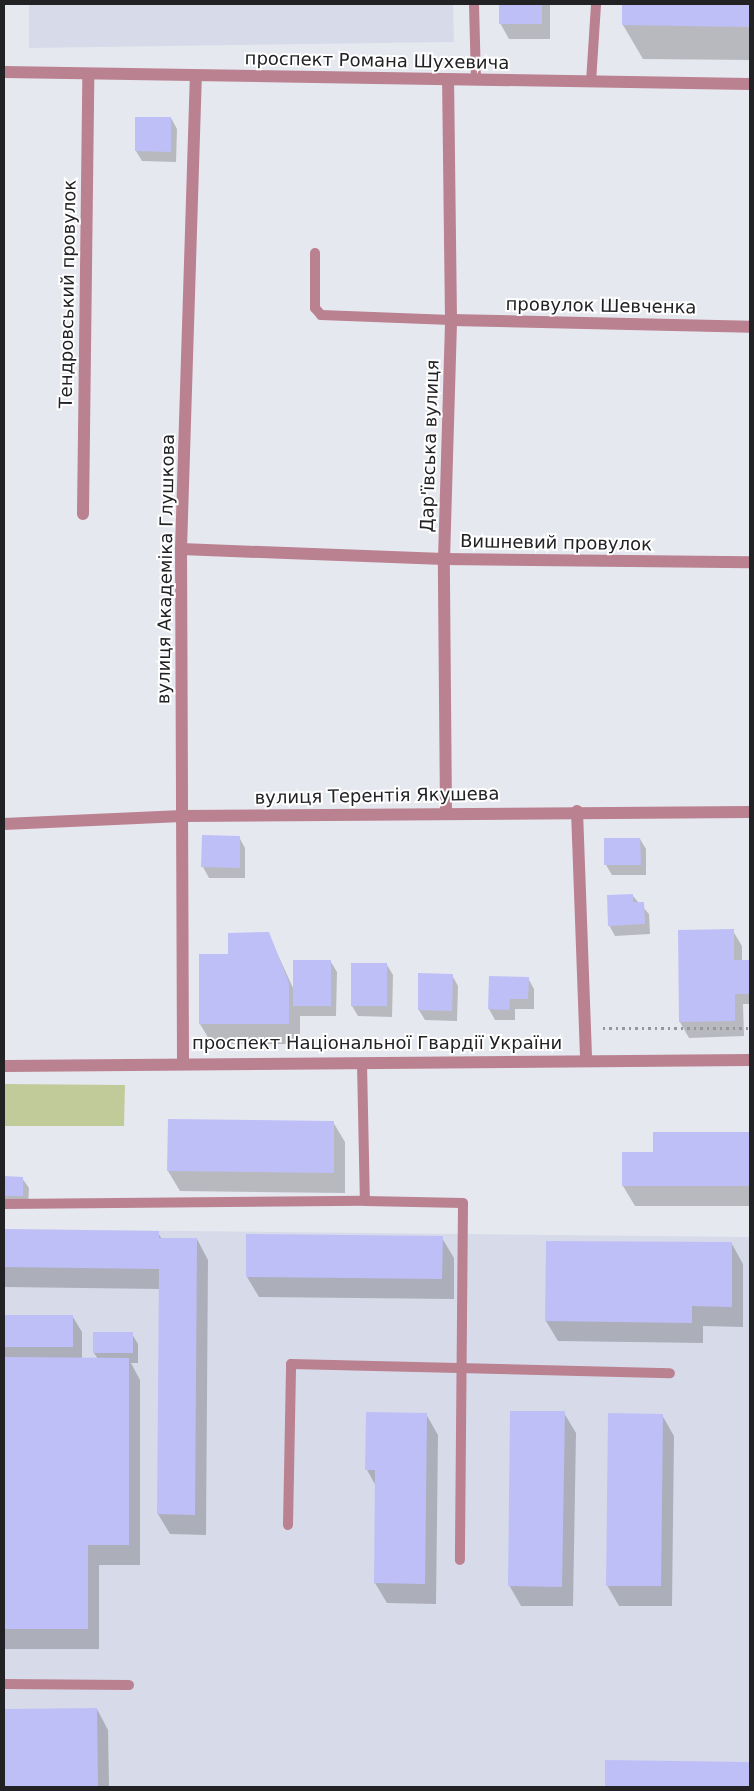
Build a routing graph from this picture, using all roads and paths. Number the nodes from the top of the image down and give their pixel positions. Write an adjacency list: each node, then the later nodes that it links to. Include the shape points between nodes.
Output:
1 (474, 4): 7 (lane)
2 (596, 4): 8 (lane)
3 (4, 72): 4 (street, проспект Романа Шухевича)
4 (88, 74): 5 (street, проспект Романа Шухевича); 13 (street, Тендровський провулок)
5 (196, 76): 6 (street, проспект Романа Шухевича); 14 (street, вулиця Академіка Глушкова)
6 (448, 80): 7 (street, проспект Романа Шухевича); 11 (street, Дар'ївська вулиця)
7 (476, 80): 8 (street, проспект Романа Шухевича)
8 (591, 82): 9 (street, проспект Романа Шухевича)
9 (750, 84)
10 (314, 253): 11 (lane, via 315,308 321,315)
11 (451, 320): 12 (street, провулок Шевченка); 15 (street, Дар'ївська вулиця)
12 (750, 327)
13 (83, 514)
14 (181, 549): 15 (street, Вишневий провулок); 20 (street, вулиця Академіка Глушкова)
15 (444, 559): 16 (street, Вишневий провулок); 18 (street, Дар'ївська вулиця)
16 (750, 562)
17 (577, 811): 18 (street, вулиця Терентія Якушева); 19 (street, вулиця Терентія Якушева); 22 (street)
18 (446, 812): 20 (street, вулиця Терентія Якушева)
19 (750, 812)
20 (182, 816): 21 (street, вулиця Терентія Якушева); 26 (street, вулиця Академіка Глушкова)
21 (4, 824)
22 (585, 1028): 23 (path); 24 (street)
23 (750, 1028)
24 (586, 1060): 25 (street, проспект Національної Гвардії України); 27 (street, проспект Національної Гвардії України)
25 (750, 1060)
26 (183, 1062): 27 (street, проспект Національної Гвардії України); 28 (street, проспект Національної Гвардії України)
27 (362, 1063): 29 (lane)
28 (4, 1066)
29 (365, 1201): 30 (lane); 31 (lane, via 463,1203)
30 (4, 1204)
31 (460, 1369): 32 (lane); 33 (lane, via 292,1364); 34 (lane)
32 (670, 1373)
33 (288, 1525)
34 (460, 1560)
35 (4, 1684): 36 (lane)
36 (128, 1685)

